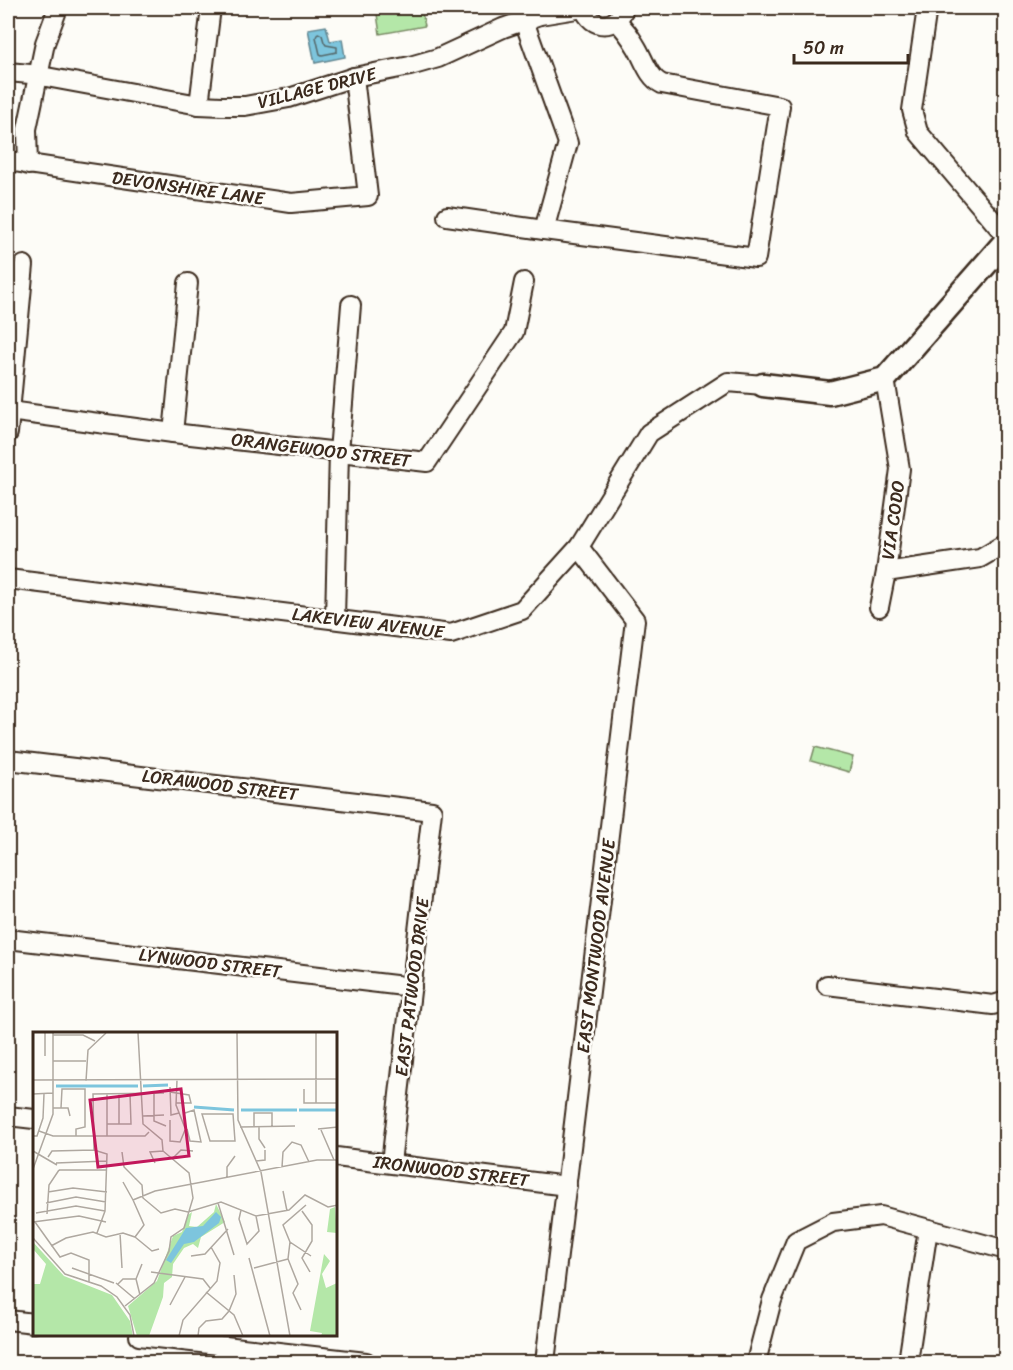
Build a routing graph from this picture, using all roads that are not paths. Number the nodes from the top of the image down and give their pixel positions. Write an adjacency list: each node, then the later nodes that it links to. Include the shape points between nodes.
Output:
1 (58, 8): 8 (street)
2 (211, 8): 10 (street)
3 (584, 8): 5 (street, via 594,22 605,25); 6 (street, VILLAGE DRIVE)
4 (927, 8): 15 (street, via 912,110 918,132)
5 (620, 14): 14 (street, via 625,30 656,81 780,106 756,258)
6 (527, 16): 9 (street, VILLAGE DRIVE, via 438,58); 14 (street, via 568,143)
7 (8, 72): 8 (street, VILLAGE DRIVE)
8 (39, 75): 10 (street, VILLAGE DRIVE); 12 (street, via 27,129)
9 (354, 77): 10 (street, VILLAGE DRIVE, via 268,103); 12 (street, DEVONSHIRE LANE, via 368,196 291,203)
10 (199, 105)
11 (8, 161): 12 (street, DEVONSHIRE LANE)
12 (28, 165)
13 (447, 216): 14 (street)
14 (544, 230)
15 (1005, 236)
16 (1005, 241): 21 (street)
17 (24, 265): 23 (street)
18 (524, 282): 26 (street, ORANGEWOOD STREET, via 514,332 428,462)
19 (188, 283): 25 (street)
20 (351, 305): 26 (street)
21 (885, 379): 22 (street, via 830,393); 29 (street, VIA CODO, via 900,469)
22 (763, 385): 28 (street, LAKEVIEW AVENUE, via 728,381 649,433)
23 (9, 411): 24 (street); 25 (street, ORANGEWOOD STREET)
24 (8, 433)
25 (173, 433): 26 (street, ORANGEWOOD STREET)
26 (339, 452): 32 (street)
27 (1005, 543): 29 (street, VIA CODO, via 980,558)
28 (579, 547): 32 (street, LAKEVIEW AVENUE, via 522,610 451,634); 43 (street, EAST MONTWOOD AVENUE, via 635,620)
29 (886, 572): 31 (street)
30 (8, 579): 32 (street, LAKEVIEW AVENUE)
31 (879, 607)
32 (335, 619)
33 (8, 760): 34 (street, LORAWOOD STREET)
34 (432, 811): 37 (street, EAST PATWOOD DRIVE)
35 (8, 939): 37 (street, LYNWOOD STREET)
36 (828, 985): 38 (street, via 993,1005)
37 (412, 987): 42 (street, EAST PATWOOD DRIVE)
38 (1005, 1001)
39 (8, 1116): 40 (street)
40 (33, 1119)
41 (338, 1156): 42 (street, IRONWOOD STREET)
42 (392, 1163): 43 (street, IRONWOOD STREET)
43 (567, 1186): 50 (street, EAST MONTWOOD AVENUE)
44 (928, 1228): 45 (street); 51 (street, via 881,1216 833,1222 796,1241 772,1300); 52 (street)
45 (1005, 1250)
46 (8, 1320): 47 (street)
47 (33, 1323)
48 (155, 1337): 49 (street)
49 (366, 1362)
50 (545, 1362)
51 (756, 1362)
52 (908, 1362)

